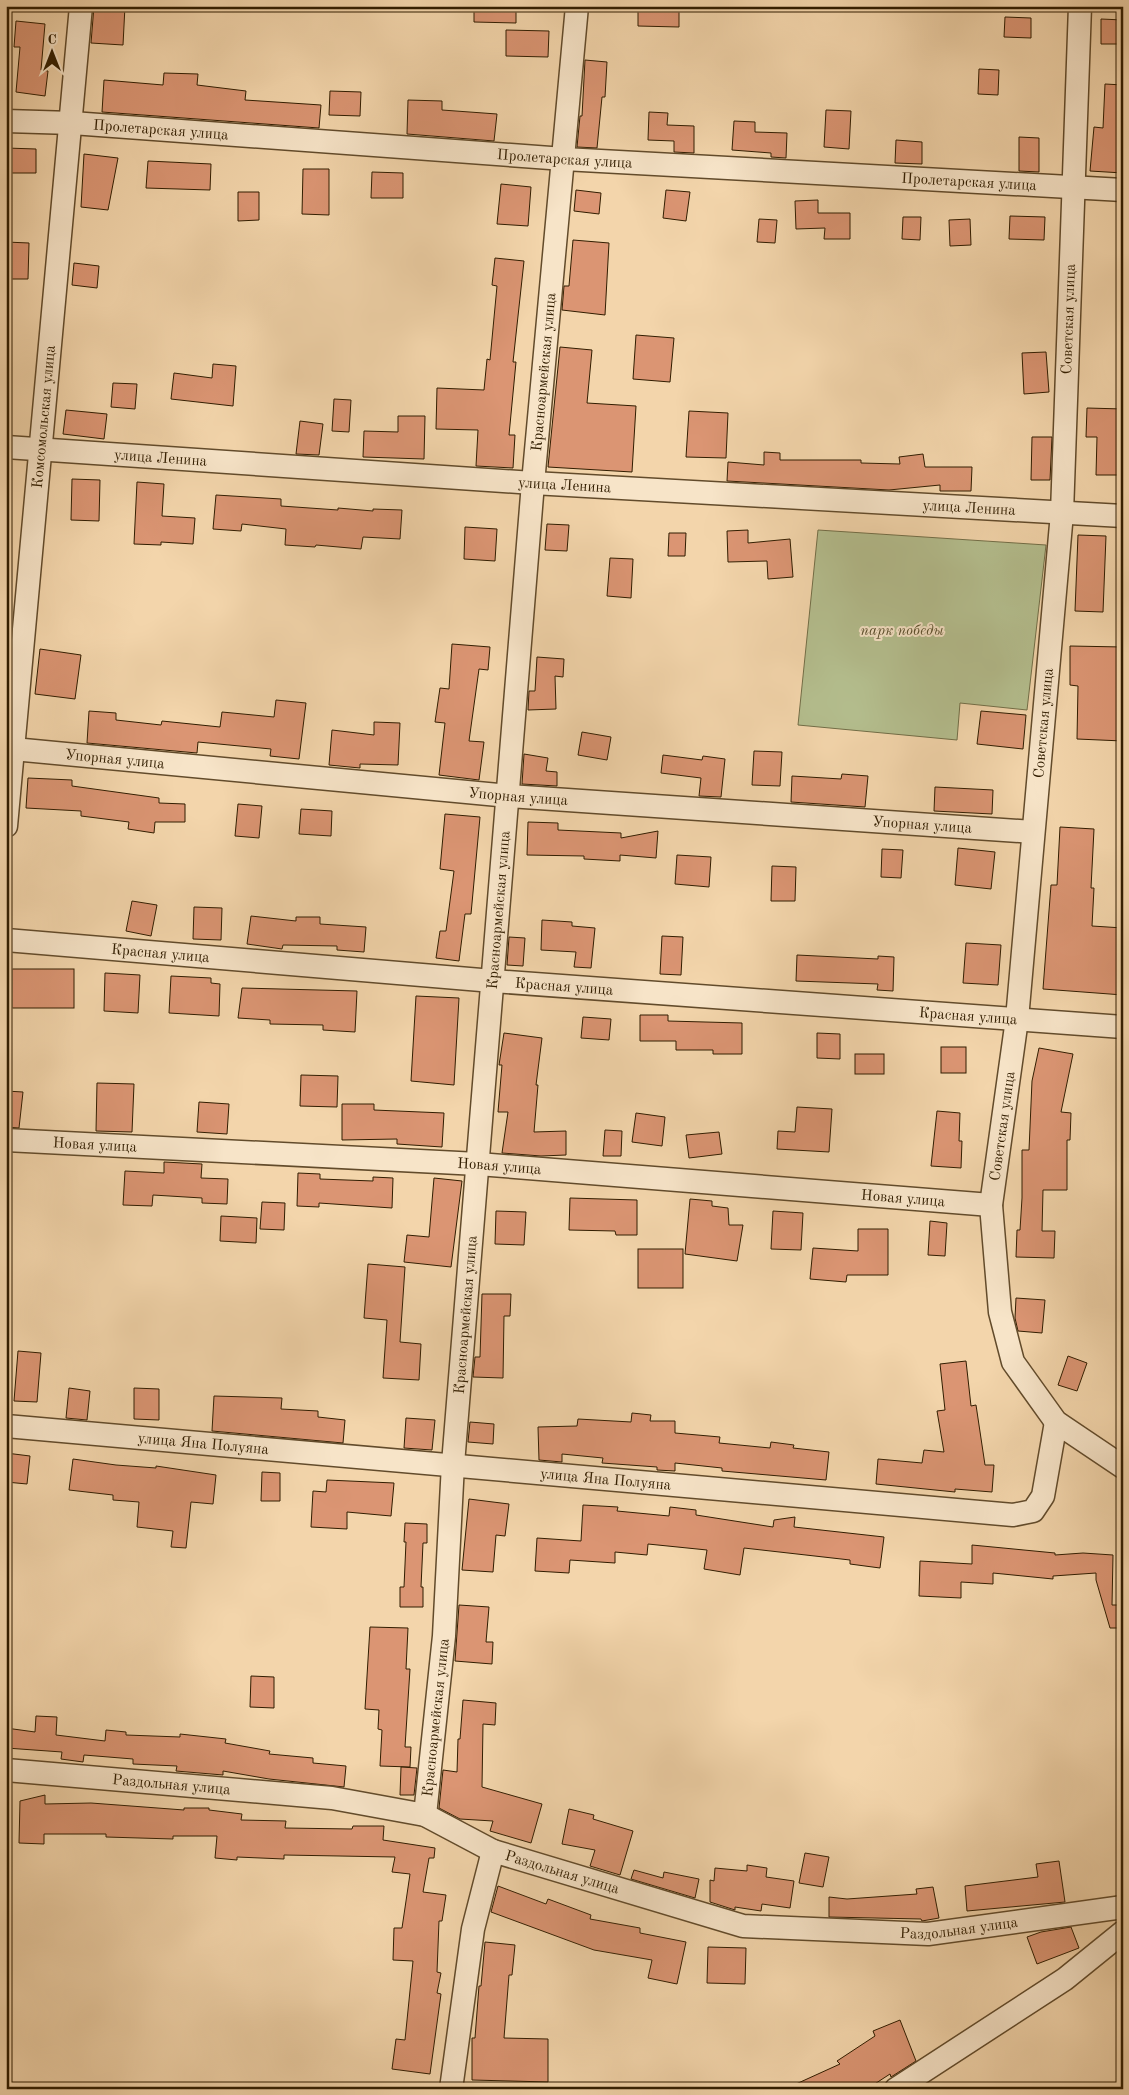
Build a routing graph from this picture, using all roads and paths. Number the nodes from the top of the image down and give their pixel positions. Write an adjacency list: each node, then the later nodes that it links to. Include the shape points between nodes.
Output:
1 (81, 6): 5 (street, Комсомольская улица)
2 (577, 6): 6 (street, Красноармейская улица)
3 (1080, 6): 7 (street, Советская улица)
4 (6, 121): 5 (street, Пролетарская улица)
5 (72, 123): 6 (street, Пролетарская улица); 10 (street, Комсомольская улица)
6 (564, 159): 7 (street, Пролетарская улица); 11 (street, Красноармейская улица)
7 (1072, 188): 8 (street, Пролетарская улица); 12 (street, Советская улица)
8 (1123, 190)
9 (6, 447): 10 (street, улица Ленина)
10 (40, 449): 11 (street, улица Ленина); 14 (street, Комсомольская улица)
11 (533, 483): 12 (street, улица Ленина); 15 (street, Красноармейская улица)
12 (1062, 513): 13 (street, улица Ленина); 17 (street, Советская улица)
13 (1123, 516)
14 (10, 752): 15 (street, Упорная улица); 16 (street, Комсомольская улица)
15 (509, 796): 17 (street, Упорная улица); 19 (street, Красноармейская улица)
16 (6, 826)
17 (1033, 832): 20 (street, Советская улица)
18 (6, 940): 19 (street, Красная улица)
19 (492, 981): 20 (street, Красная улица); 23 (street, Красноармейская улица)
20 (1017, 1019): 21 (street, Красная улица); 24 (street, Советская улица)
21 (1123, 1028)
22 (6, 1140): 23 (street, Новая улица)
23 (478, 1164): 24 (street, Новая улица); 27 (street, Красноармейская улица)
24 (991, 1205): 25 (street, Советская улица, via 1000,1312 1013,1362)
25 (1056, 1422): 27 (street, улица Яна Полуяна, via 1043,1496 1033,1511 1013,1515); 28 (street)
26 (6, 1426): 27 (street, улица Яна Полуяна)
27 (453, 1464): 30 (street, Красноармейская улица, via 444,1636)
28 (1123, 1467)
29 (6, 1770): 30 (street, Раздольная улица, via 332,1798)
30 (425, 1815): 31 (street, Раздольная улица)
31 (493, 1851): 32 (street, Раздольная улица, via 743,1926 928,1934); 34 (street, via 473,1929)
32 (1123, 1907)
33 (1123, 1932): 35 (street, via 1065,1980)
34 (452, 2089)
35 (896, 2089)

